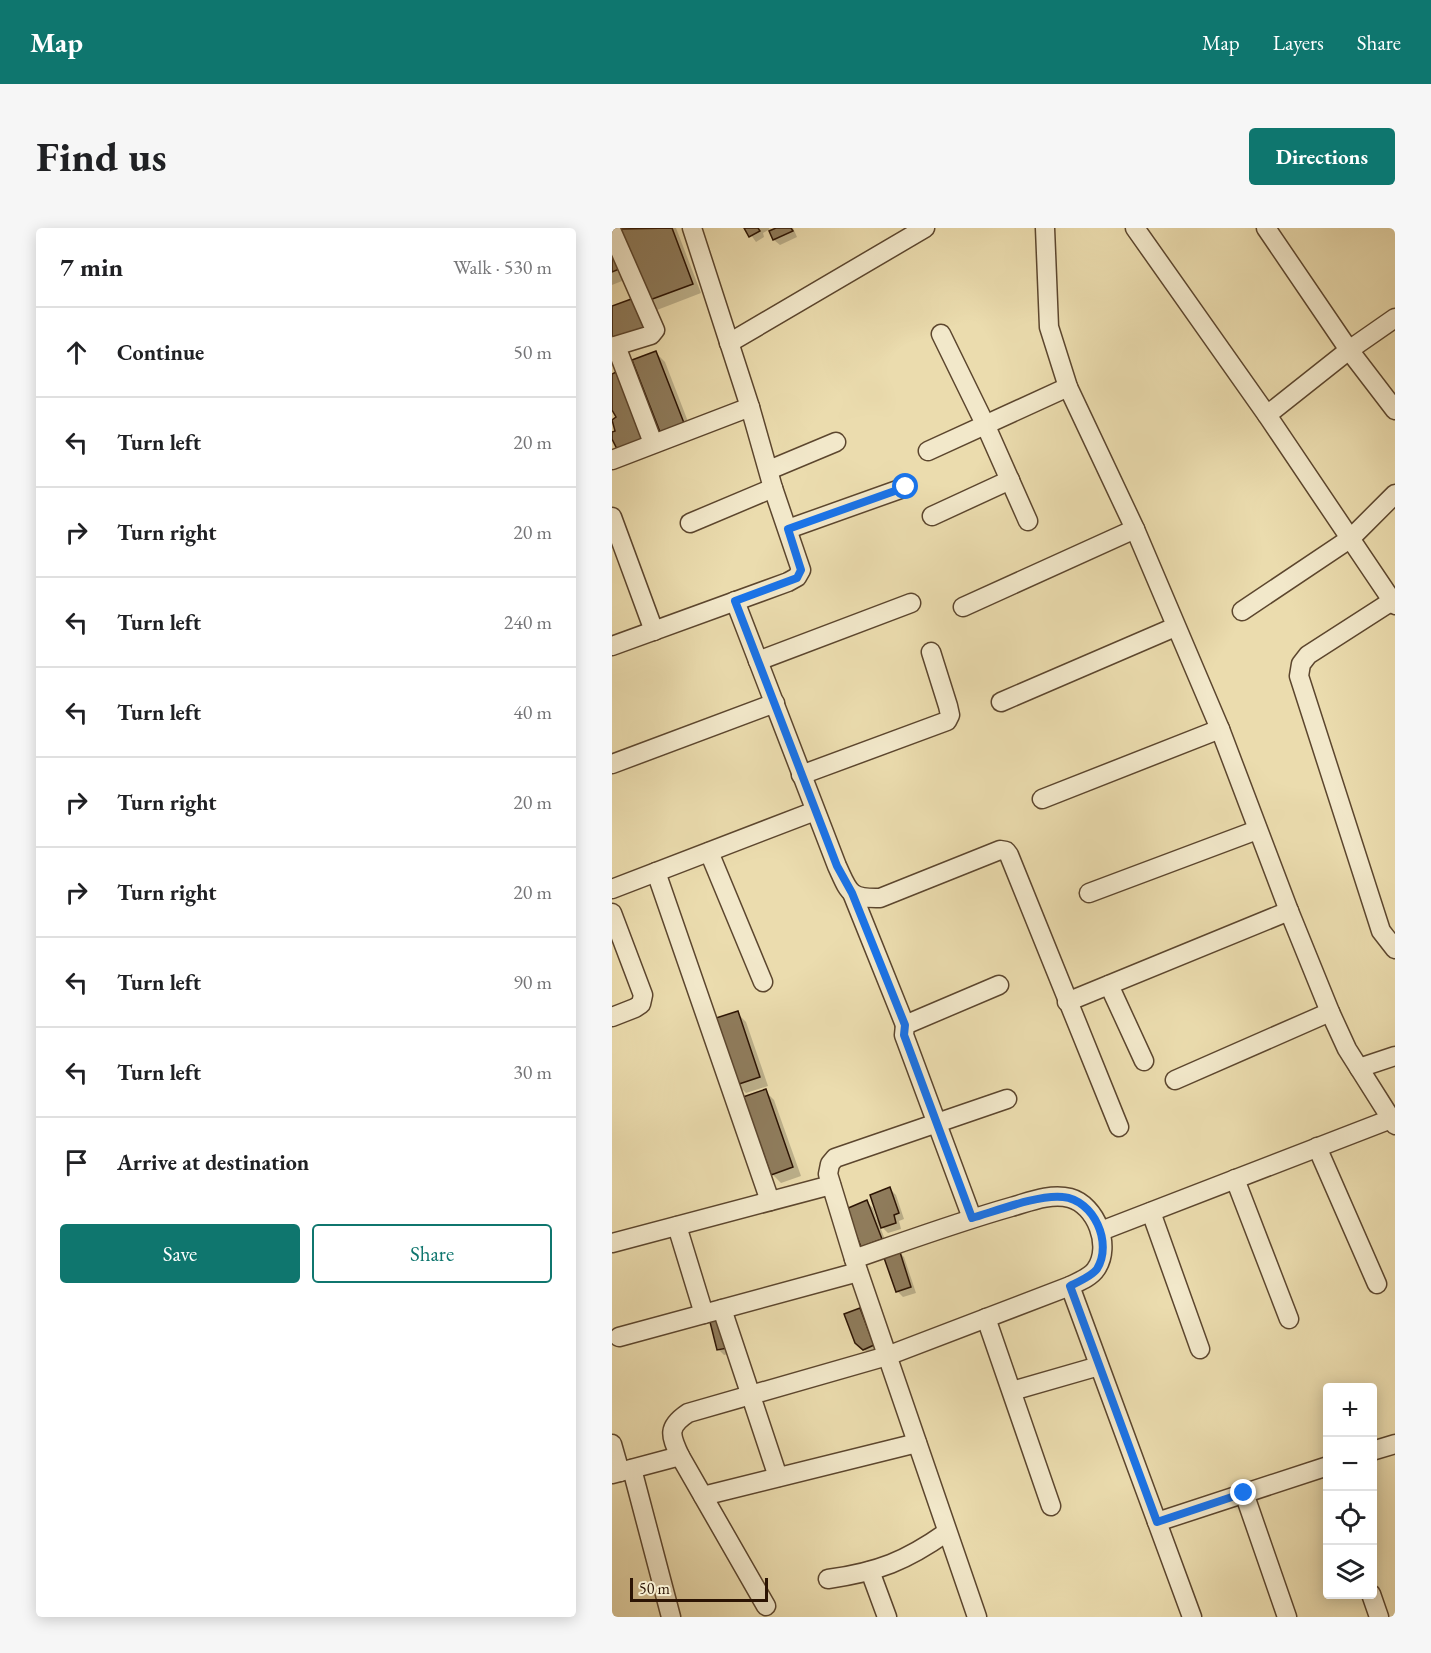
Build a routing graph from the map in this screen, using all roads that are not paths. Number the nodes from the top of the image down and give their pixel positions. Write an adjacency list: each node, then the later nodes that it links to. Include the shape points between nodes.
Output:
1 (692, 228): 9 (street)
2 (925, 228): 9 (street)
3 (1045, 228): 12 (street, via 1049,327)
4 (1135, 228): 15 (street)
5 (1266, 228): 11 (street)
6 (612, 232): 10 (street, via 655,330 651,335)
7 (1395, 318): 11 (street)
8 (941, 334): 16 (street)
9 (729, 342): 13 (street)
10 (614, 346): 18 (street)
11 (1349, 350): 14 (street); 15 (street)
12 (1068, 387): 16 (street); 30 (street)
13 (750, 407): 18 (street); 21 (street)
14 (1395, 410)
15 (1267, 415): 31 (street)
16 (985, 424): 19 (street); 22 (street)
17 (836, 442): 21 (street)
18 (653, 444): 20 (street)
19 (927, 451)
20 (612, 460)
21 (771, 479): 28 (street); 29 (street)
22 (1010, 480): 25 (street); 27 (street)
23 (906, 487): 29 (street)
24 (1395, 494): 31 (street)
25 (933, 516)
26 (612, 517): 38 (street)
27 (1028, 521)
28 (690, 523)
29 (788, 529): 32 (street, via 801,570 797,578)
30 (1135, 529): 35 (street); 37 (street)
31 (1351, 538): 33 (street); 36 (street)
32 (735, 601): 38 (street); 41 (street)
33 (1394, 601): 57 (street, via 1308,655 1299,676 1381,931)
34 (911, 603): 41 (street)
35 (963, 607)
36 (1242, 611)
37 (1175, 627): 42 (street); 44 (street)
38 (654, 631): 39 (street)
39 (612, 646)
40 (931, 652): 46 (street, via 950,715 946,721)
41 (758, 661): 43 (street)
42 (1001, 702)
43 (775, 703): 45 (street); 46 (street)
44 (1220, 729): 47 (street); 49 (street)
45 (612, 764)
46 (801, 775): 48 (street)
47 (1042, 799)
48 (815, 811): 50 (street); 53 (street)
49 (1257, 830): 54 (street); 55 (street)
50 (709, 852): 51 (street); 58 (street)
51 (656, 872): 52 (street); 76 (street)
52 (612, 889)
53 (852, 893): 61 (street, via 861,898 880,897 1006,851); 64 (street)
54 (1089, 893)
55 (1288, 911): 60 (street); 62 (street)
56 (612, 913): 63 (street, via 643,995 641,1004)
57 (1395, 950)
58 (763, 982)
59 (999, 985): 64 (street)
60 (1109, 985): 61 (street); 66 (street)
61 (1067, 1002): 72 (street)
62 (1330, 1012): 67 (street); 68 (street)
63 (612, 1017)
64 (905, 1025): 71 (street, via 904,1035)
65 (1395, 1056): 67 (street)
66 (1144, 1061)
67 (1359, 1068): 70 (street)
68 (1175, 1080)
69 (1007, 1099): 71 (street)
70 (1393, 1122): 73 (street)
71 (938, 1123): 75 (street, via 835,1158 828,1174); 78 (street)
72 (1119, 1127)
73 (1317, 1148): 74 (street); 83 (street)
74 (1234, 1179): 77 (street); 87 (street)
75 (831, 1185): 76 (street); 82 (street)
76 (770, 1201): 79 (street)
77 (1150, 1212): 80 (street); 89 (street)
78 (972, 1218): 80 (street, via 1060,1196 1085,1205); 82 (street)
79 (677, 1226): 81 (street); 85 (street)
80 (1101, 1231): 84 (street, via 1104,1246 1095,1271)
81 (612, 1243)
82 (856, 1265): 85 (street); 90 (street)
83 (1377, 1284)
84 (1070, 1286): 86 (street); 91 (street)
85 (713, 1311): 88 (street); 93 (street)
86 (987, 1318): 90 (street); 92 (street)
87 (1289, 1319)
88 (619, 1337)
89 (1200, 1349)
90 (887, 1356): 93 (street); 94 (street)
91 (1099, 1366): 92 (street); 105 (street)
92 (1012, 1391): 104 (street)
93 (751, 1395): 98 (street, via 688,1413 676,1421 671,1430); 101 (street)
94 (917, 1443): 101 (street); 106 (street)
95 (612, 1444): 100 (street)
96 (1395, 1444): 97 (street)
97 (1377, 1449)
98 (680, 1456): 100 (street); 103 (street)
99 (1323, 1469): 102 (street)
100 (621, 1472): 111 (street)
101 (778, 1477): 103 (street)
102 (1244, 1493): 105 (street); 115 (street)
103 (703, 1496): 110 (street)
104 (1051, 1506)
105 (1157, 1522): 114 (street)
106 (947, 1532): 107 (street, via 920,1551); 113 (street)
107 (870, 1572): 108 (street); 112 (street)
108 (828, 1579)
109 (1373, 1599): 116 (street)
110 (766, 1606)
111 (671, 1617)
112 (887, 1617)
113 (976, 1617)
114 (1192, 1617)
115 (1287, 1617)
116 (1379, 1617)

